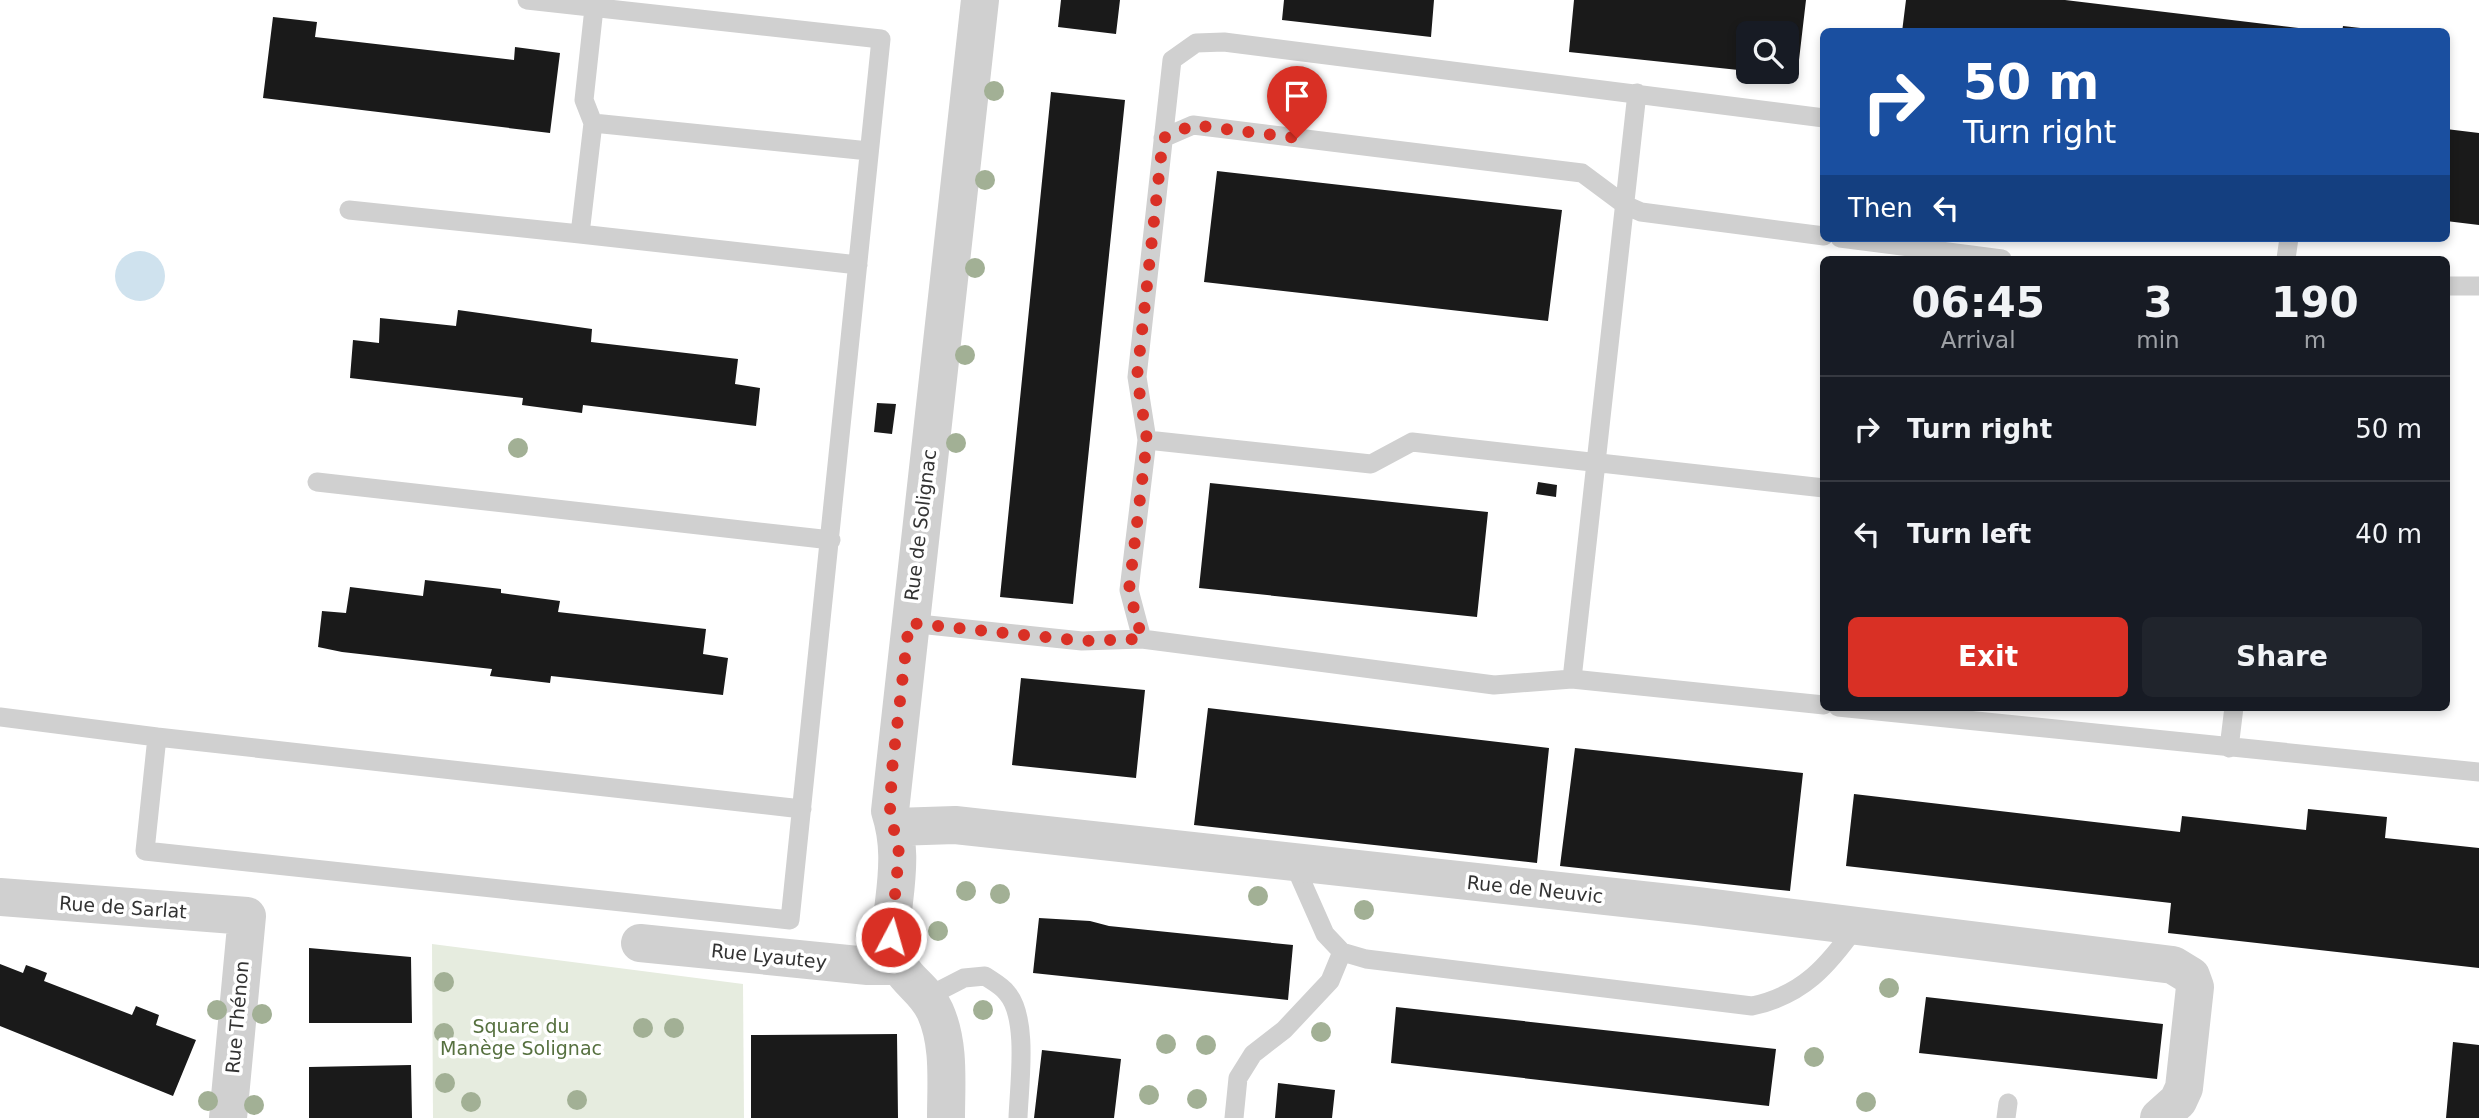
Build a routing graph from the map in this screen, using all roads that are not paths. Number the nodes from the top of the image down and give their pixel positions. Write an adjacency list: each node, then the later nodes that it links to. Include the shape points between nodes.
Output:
1 (527, 0): 3 (lane)
2 (981, 0): 23 (street, Rue de Solignac)
3 (594, 8): 6 (lane, via 584,100); 8 (lane, via 881,38)
4 (1637, 93): 5 (lane); 7 (lane, via 1224,42 1196,43 1172,60); 9 (lane)
5 (1820, 117)
6 (593, 123): 8 (lane); 11 (lane)
7 (1163, 138): 9 (lane, via 1193,125 1582,173); 18 (lane, via 1137,377)
8 (869, 151): 15 (lane)
9 (1625, 205): 12 (lane, via 1641,212); 19 (lane)
10 (349, 210): 11 (lane)
11 (580, 234): 15 (lane)
12 (1820, 235)
13 (1871, 242): 14 (lane)
14 (1979, 256)
15 (858, 265): 22 (lane)
16 (2450, 286): 17 (lane)
17 (2479, 286)
18 (1147, 440): 19 (lane, via 1371,464 1412,442); 24 (lane, via 1129,590)
19 (1595, 462): 21 (lane); 25 (lane)
20 (317, 482): 22 (lane)
21 (1820, 488)
22 (831, 540): 33 (lane)
23 (909, 623): 24 (lane, via 1083,641); 34 (street, Rue de Solignac, via 892,770 890,811)
24 (1142, 639): 25 (lane, via 1494,685)
25 (1572, 679): 26 (lane)
26 (1820, 705)
27 (1876, 711): 31 (lane)
28 (2234, 711): 31 (lane)
29 (0, 717): 30 (lane)
30 (157, 737): 33 (lane); 33 (lane, via 145,851 790,920)
31 (2229, 748): 32 (lane)
32 (2479, 772)
33 (803, 809)
34 (895, 827): 35 (street, Rue de Neuvic, via 954,825); 41 (street, Rue de Solignac, via 899,853 891,937)
35 (1294, 864): 38 (street, Rue de Neuvic); 40 (lane, via 1325,934)
36 (0, 897): 37 (street, Rue de Sarlat)
37 (247, 916): 43 (street, Rue Thénon)
38 (1857, 925): 40 (lane, via 1829,965 1779,1001 1752,1006); 47 (street, Rue de Neuvic, via 2174,965 2191,976 2195,988 2184,1088 2178,1101)
39 (640, 943): 41 (street, Rue Lyautey)
40 (1342, 953): 46 (lane, via 1330,981 1284,1030 1252,1054 1238,1078)
41 (898, 966): 42 (street)
42 (927, 997): 44 (street, via 945,1050); 45 (lane, via 964,978 985,976 1008,993 1021,1038)
43 (228, 1118)
44 (946, 1118)
45 (1018, 1118)
46 (1234, 1118)
47 (2159, 1118)

